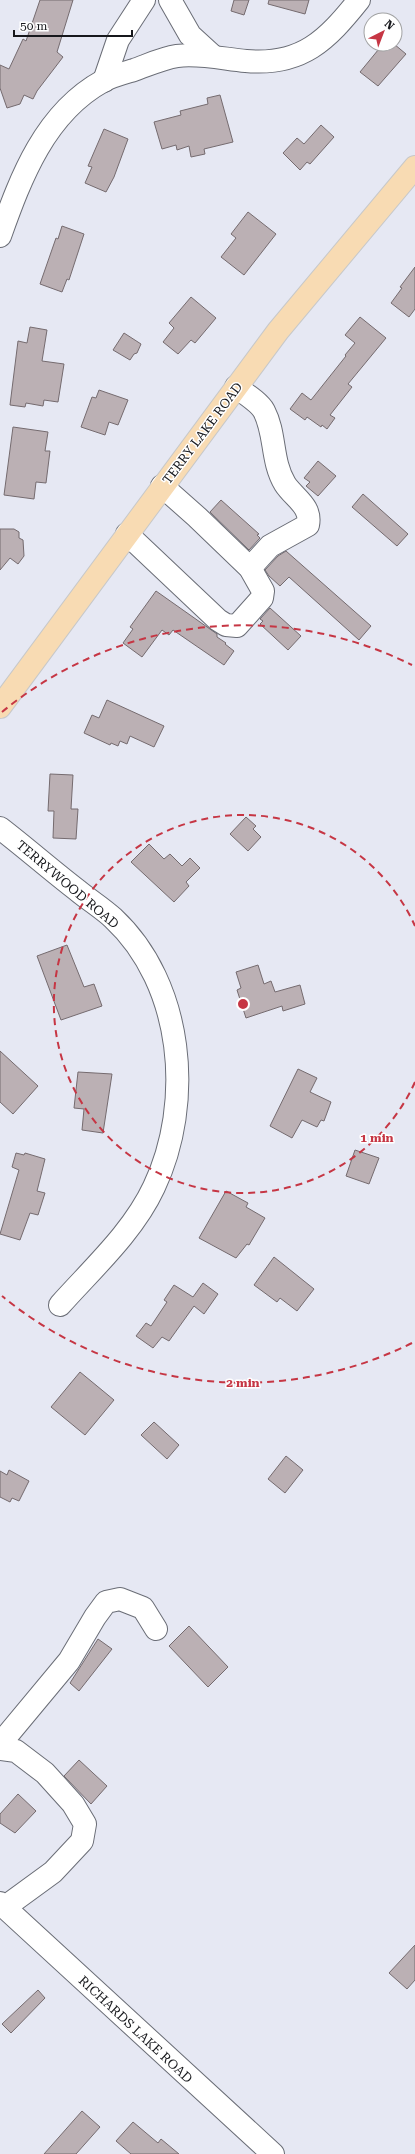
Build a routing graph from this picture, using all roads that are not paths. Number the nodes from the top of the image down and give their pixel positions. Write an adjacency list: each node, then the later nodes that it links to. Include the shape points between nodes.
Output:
1 (144, 0): 5 (street, via 118,40)
2 (170, 0): 4 (street, via 190,35)
3 (359, 0): 4 (street, via 334,31 308,50 279,61 248,61)
4 (213, 56): 5 (street, via 178,56)
5 (104, 81): 7 (street, via 60,115 49,129 13,198)
6 (415, 167): 8 (main road, TERRY LAKE ROAD, via 278,331)
7 (0, 236)
8 (236, 387): 9 (main road, TERRY LAKE ROAD); 11 (street, via 263,409 271,426 280,474 308,511 309,519 308,525 270,546)
9 (162, 486): 10 (main road, TERRY LAKE ROAD); 11 (street)
10 (127, 534): 11 (street, via 226,625 237,626 262,598 264,591); 12 (main road, TERRY LAKE ROAD)
11 (250, 568)
12 (0, 707)
13 (0, 828): 14 (street, TERRYWOOD ROAD, via 113,919 137,946 162,990 174,1035 177,1075 173,1125 166,1158 154,1188 131,1225)
14 (60, 1305)
15 (156, 1629): 16 (street, via 143,1608 120,1599 106,1602 69,1661)
16 (0, 1744)
17 (0, 1749): 18 (street, via 16,1751 45,1774 73,1804 85,1824 82,1841 53,1872)
18 (2, 1905): 19 (street, RICHARDS LAKE ROAD)
19 (273, 2154)

